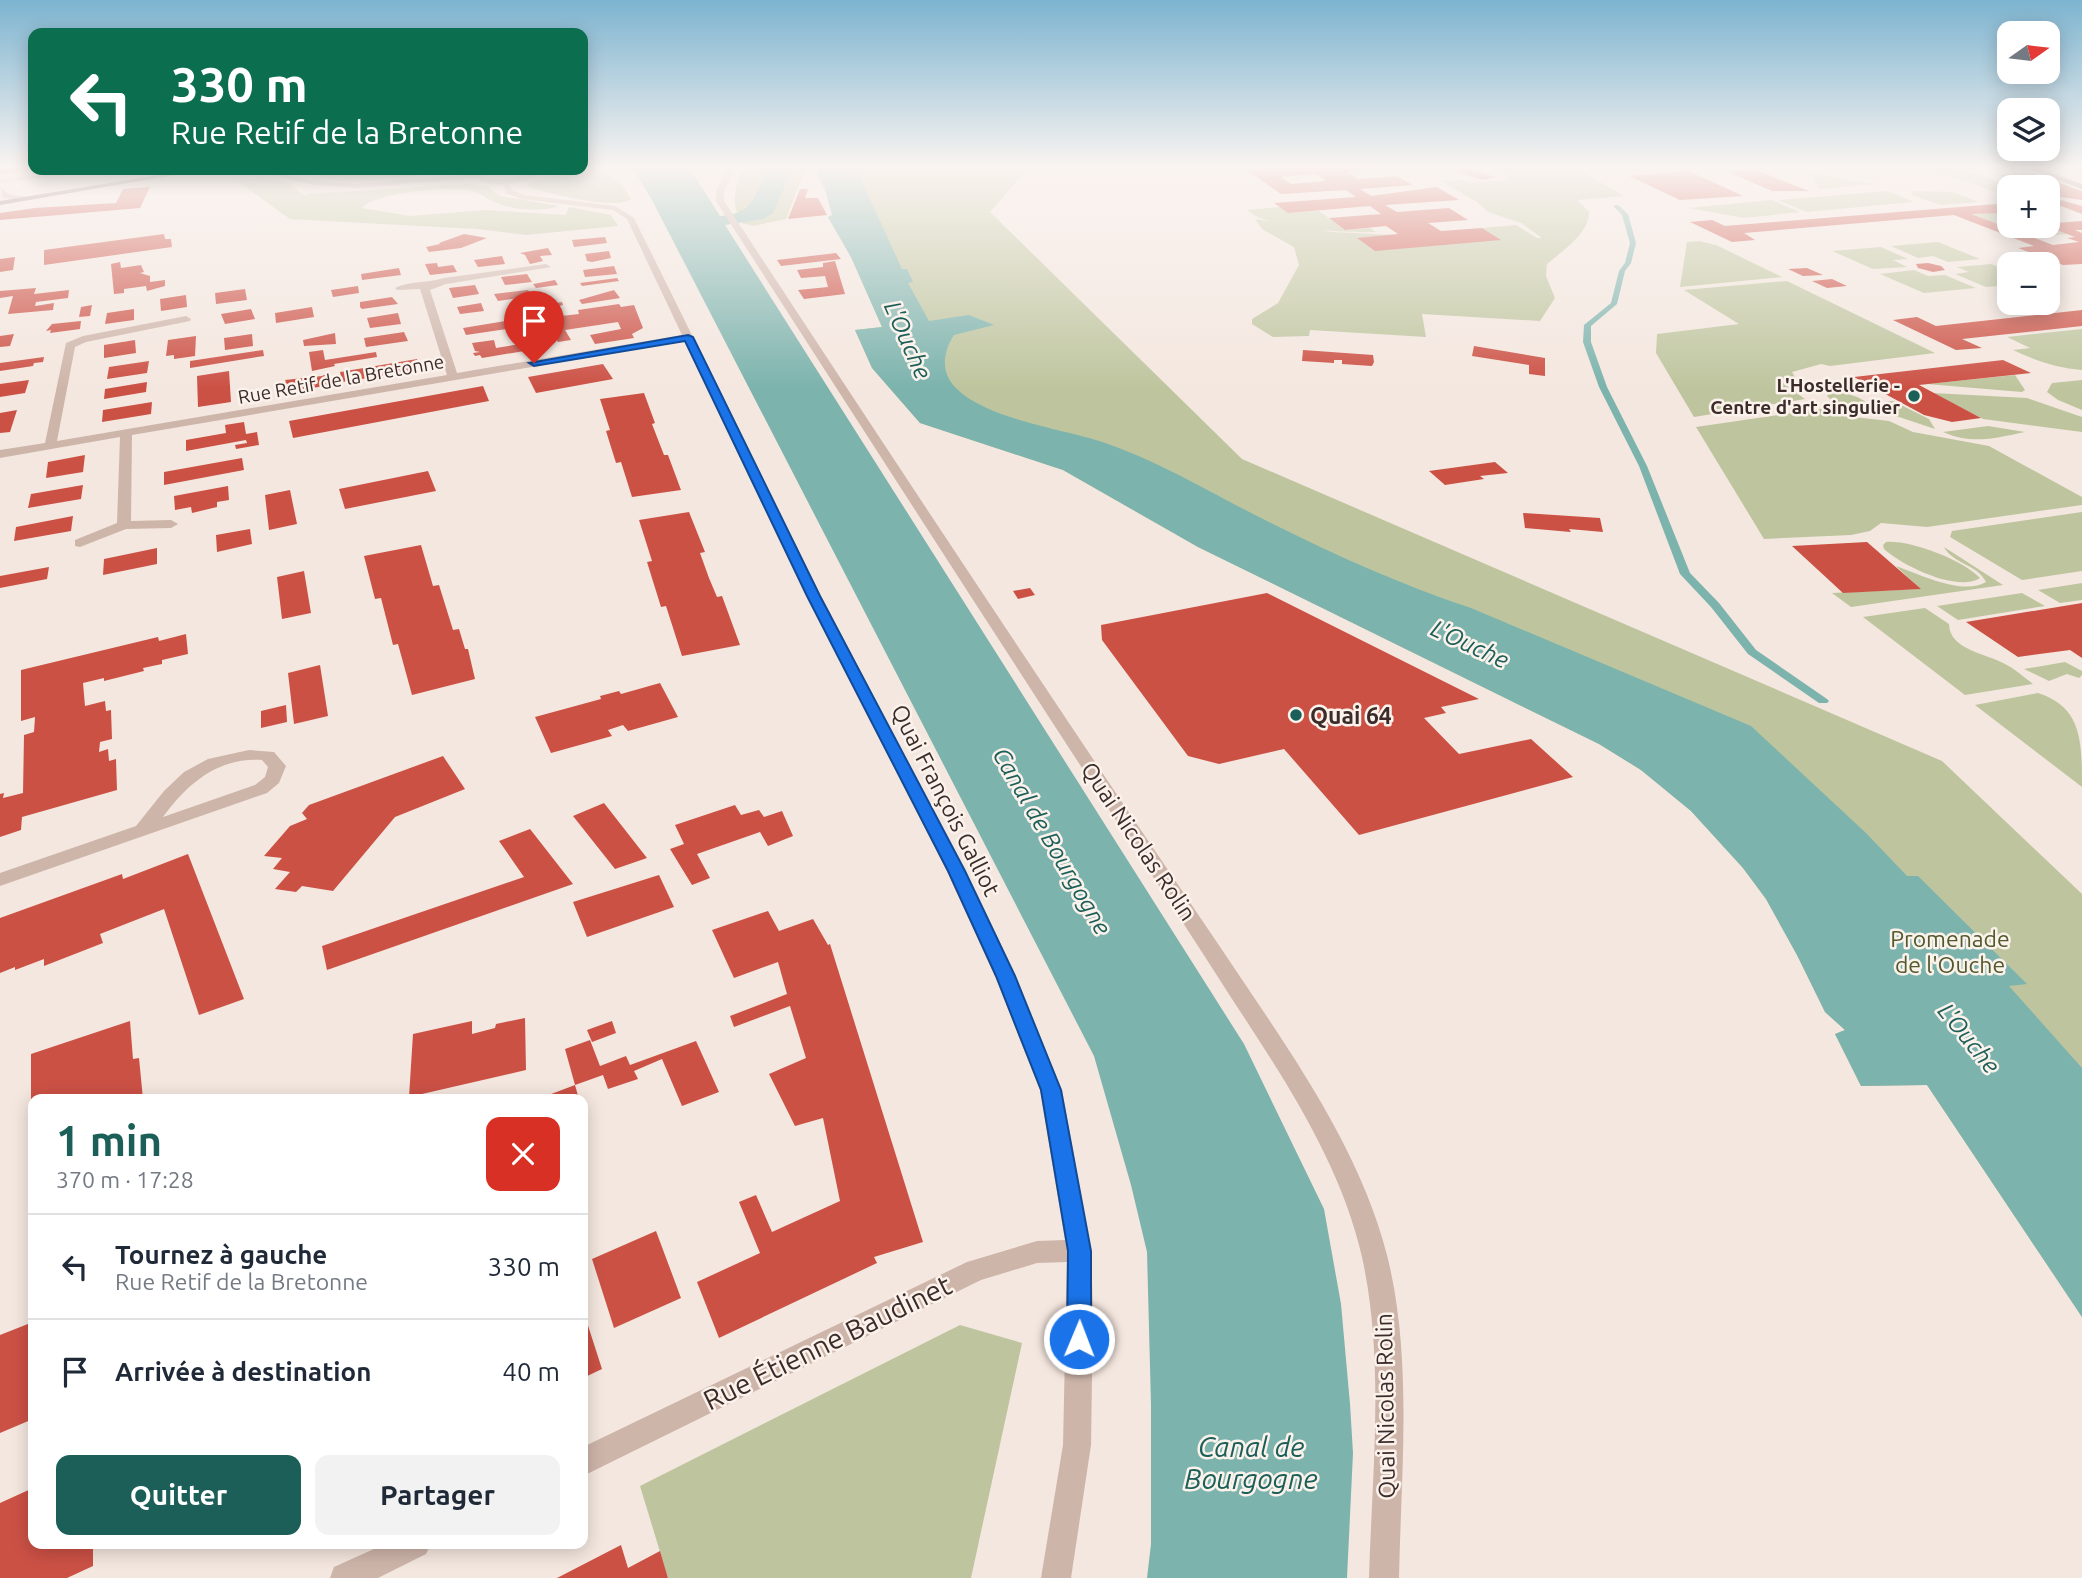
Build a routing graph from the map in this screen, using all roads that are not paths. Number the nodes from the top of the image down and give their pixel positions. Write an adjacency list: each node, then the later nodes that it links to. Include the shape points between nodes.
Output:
1 (640, 241): 7 (street, Quai François Galliot)
2 (746, 241): 22 (street, Quai Nicolas Rolin, via 1279,1052 1337,1159 1374,1255 1389,1351)
3 (546, 267): 4 (street)
4 (429, 286): 5 (street); 8 (street, via 425,292)
5 (400, 288)
6 (186, 319): 10 (street, via 70,345)
7 (688, 337): 8 (street, Rue Retif de la Bretonne); 17 (street, Quai François Galliot, via 1005,976 1051,1090)
8 (453, 377): 9 (street, Rue Retif de la Bretonne)
9 (126, 433): 10 (street, Rue Retif de la Bretonne); 13 (street)
10 (50, 446): 11 (street, Rue Retif de la Bretonne)
11 (0, 454)
12 (171, 524): 13 (street)
13 (124, 525): 14 (street)
14 (80, 543)
15 (143, 830): 15 (street, via 261,789 273,779 276,766 268,756 249,754 198,768 176,787); 16 (street)
16 (0, 880)
17 (1079, 1251): 18 (street, Rue Étienne Baudinet, via 1037,1252 976,1270); 21 (street, Quai François Galliot, via 1077,1445)
18 (588, 1460)
19 (405, 1549): 20 (street)
20 (345, 1578)
21 (1056, 1578)
22 (1384, 1578)

